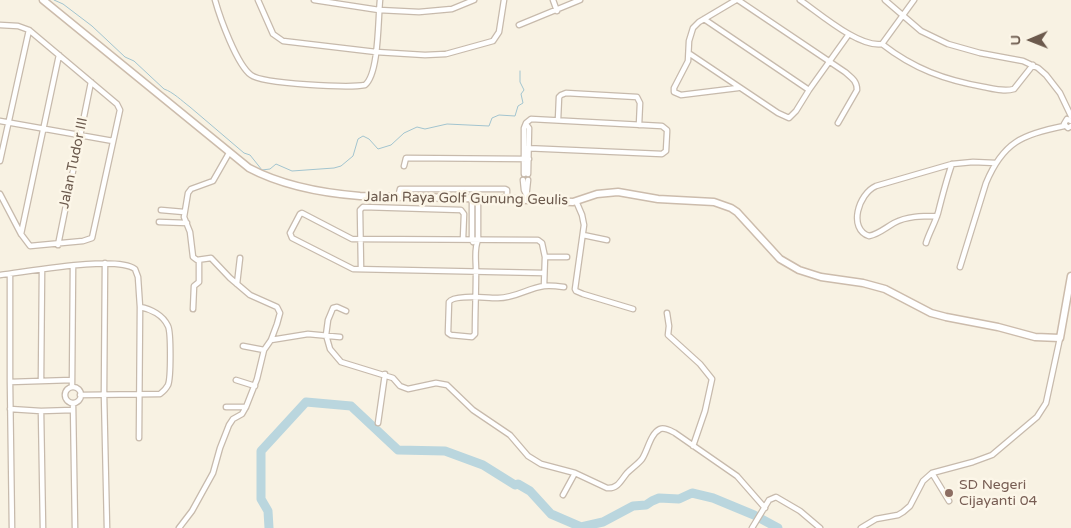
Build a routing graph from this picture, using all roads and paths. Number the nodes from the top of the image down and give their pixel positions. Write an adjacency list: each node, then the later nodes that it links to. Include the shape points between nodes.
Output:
1 (43, 0): 43 (main road, Jalan Raya Golf Gunung Geulis)
2 (215, 0): 23 (street, via 243,66 258,78 337,87 365,85 370,79)
3 (258, 0): 23 (street, via 273,34 283,41)
4 (314, 0): 14 (street)
5 (380, 0): 14 (street)
6 (474, 0): 14 (street, via 445,11)
7 (504, 0): 23 (street, via 499,32 493,41 446,54)
8 (553, 0): 15 (street)
9 (580, 0): 15 (street)
10 (737, 0): 17 (street); 26 (street)
11 (800, 0): 21 (street)
12 (885, 0): 16 (street)
13 (914, 0): 16 (street)
14 (379, 10): 23 (street)
15 (557, 11): 19 (street)
16 (903, 16): 22 (street); 27 (street, via 921,31 948,44)
17 (704, 19): 24 (street, via 690,35); 30 (street)
18 (0, 25): 20 (street)
19 (518, 25)
20 (29, 30): 25 (street); 35 (street)
21 (849, 34): 22 (street, via 865,43); 26 (street)
22 (882, 44): 27 (street, via 938,76 986,88 1014,89)
23 (376, 52)
24 (690, 54): 29 (street); 29 (street, via 674,92 702,93)
25 (59, 55): 28 (street); 39 (street)
26 (830, 62): 30 (street); 36 (street, via 857,84 857,90)
27 (1034, 65): 31 (street, via 1055,86)
28 (91, 82): 40 (street, Jalan Tudor III); 41 (street, via 119,106)
29 (738, 88): 30 (street, via 789,118)
30 (809, 90)
31 (1071, 116)
32 (558, 120): 37 (street); 37 (street, via 559,97 566,93 638,98); 42 (street, via 531,119 524,128)
33 (0, 121): 35 (street)
34 (1071, 121): 38 (street, via 1065,120)
35 (9, 122): 39 (street); 45 (street)
36 (838, 123)
37 (639, 125): 42 (street, via 665,127 668,144 664,152)
38 (1069, 127): 46 (street, via 1021,138 1006,149)
39 (44, 129): 40 (street); 66 (street)
40 (80, 134): 41 (street); 74 (street, Jalan Tudor III)
41 (113, 141): 74 (street, via 92,238)
42 (526, 148): 44 (street)
43 (229, 153): 55 (main road, Jalan Raya Golf Gunung Geulis, via 249,168 285,183 338,194); 62 (street, via 213,181 191,189)
44 (526, 159): 48 (street, via 406,158); 49 (street)
45 (0, 161)
46 (996, 163): 47 (street); 81 (street, via 986,183)
47 (952, 164): 63 (street); 63 (street, via 869,189 864,194 857,216 862,231 869,236 899,221)
48 (404, 166)
49 (526, 174)
50 (526, 180): 54 (street)
51 (449, 189): 52 (street); 55 (street, via 400,188); 56 (street)
52 (456, 189): 57 (street); 59 (street, via 505,189)
53 (0, 194): 66 (street)
54 (526, 197): 59 (main road, Jalan Raya Golf Gunung Geulis); 60 (main road, Jalan Raya Golf Gunung Geulis)
55 (398, 198): 56 (main road, Jalan Raya Golf Gunung Geulis)
56 (449, 198): 57 (main road, Jalan Raya Golf Gunung Geulis)
57 (456, 198): 58 (main road, Jalan Raya Golf Gunung Geulis)
58 (475, 198): 59 (main road, Jalan Raya Golf Gunung Geulis); 70 (street); 72 (street)
59 (507, 198)
60 (576, 201): 67 (street, via 582,215); 100 (main road, Jalan Raya Golf Gunung Geulis, via 618,192 658,199 714,202 732,208 780,259 798,270 880,287 946,317 1035,337)
61 (161, 210): 62 (street)
62 (184, 212): 65 (street)
63 (937, 216): 73 (street)
64 (159, 222): 65 (street)
65 (187, 223): 78 (street, via 193,257)
66 (21, 234): 74 (street, via 30,246)
67 (583, 235): 71 (street); 95 (street, via 574,285 576,291)
68 (361, 239): 69 (street); 69 (street, via 360,210 364,207 461,210 464,214); 82 (street); 82 (street, via 350,238 304,213 300,214 290,233 292,238 343,265)
69 (463, 239): 70 (street)
70 (472, 240): 72 (street)
71 (607, 240)
72 (477, 242): 75 (street, via 538,240 544,246); 84 (street)
73 (926, 243)
74 (58, 244)
75 (545, 257): 76 (street); 85 (street)
76 (567, 257)
77 (240, 258): 89 (street)
78 (199, 260): 89 (street, via 215,260); 94 (street, via 199,282 194,286)
79 (104, 263): 80 (street); 93 (street, via 123,264 135,269); 111 (street)
80 (73, 266): 83 (street); 105 (street)
81 (960, 267)
82 (361, 269): 84 (street)
83 (42, 270): 87 (street); 107 (street)
84 (476, 271): 85 (street); 92 (street)
85 (544, 273): 90 (street)
86 (0, 274): 87 (street)
87 (10, 274): 108 (street)
88 (1071, 276): 100 (main road)
89 (238, 284): 101 (street, via 255,298 280,310)
90 (544, 286): 91 (street); 92 (street, via 511,297)
91 (564, 286)
92 (475, 298): 92 (street, via 450,300 450,335 474,336)
93 (140, 307): 112 (street); 112 (street, via 153,310 170,328 170,375 169,383 160,394)
94 (193, 308)
95 (632, 309)
96 (346, 311): 98 (street, via 333,308)
97 (667, 314): 122 (street, via 668,336 712,379)
98 (326, 335): 99 (street); 101 (street, via 308,334); 104 (street, via 330,349 341,362)
99 (340, 337)
100 (1060, 338): 124 (street, via 1046,403 1037,417 992,455)
101 (271, 340): 103 (street)
102 (243, 346): 103 (street)
103 (264, 350): 109 (street)
104 (384, 374): 120 (street); 123 (street, via 408,389 436,383 447,385 473,410 510,435 528,456 541,464)
105 (72, 380): 107 (street); 110 (street)
106 (236, 380): 109 (street)
107 (41, 381): 108 (street)
108 (10, 382): 117 (street)
109 (255, 386): 116 (street)
110 (72, 387): 113 (street, via 77,388); 114 (street, via 65,395 67,401)
111 (104, 394): 112 (street); 113 (street); 132 (street)
112 (139, 394): 121 (street)
113 (80, 395): 114 (street)
114 (73, 403): 118 (street)
115 (226, 407): 116 (street)
116 (246, 407): 133 (street, via 231,421 213,473)
117 (10, 409): 119 (street); 129 (street)
118 (73, 410): 119 (street); 131 (street)
119 (41, 411): 130 (street)
120 (378, 423)
121 (138, 438)
122 (693, 446): 123 (street, via 670,430 659,430 641,459 612,488); 127 (street, via 737,476)
123 (575, 473): 125 (street)
124 (932, 473): 126 (street); 135 (street, via 903,512 876,519)
125 (564, 494)
126 (949, 501)
127 (763, 510): 128 (street); 134 (street, via 769,500 779,498)
128 (753, 526)
129 (12, 528)
130 (43, 528)
131 (75, 528)
132 (107, 528)
133 (179, 528)
134 (820, 528)
135 (861, 528)

